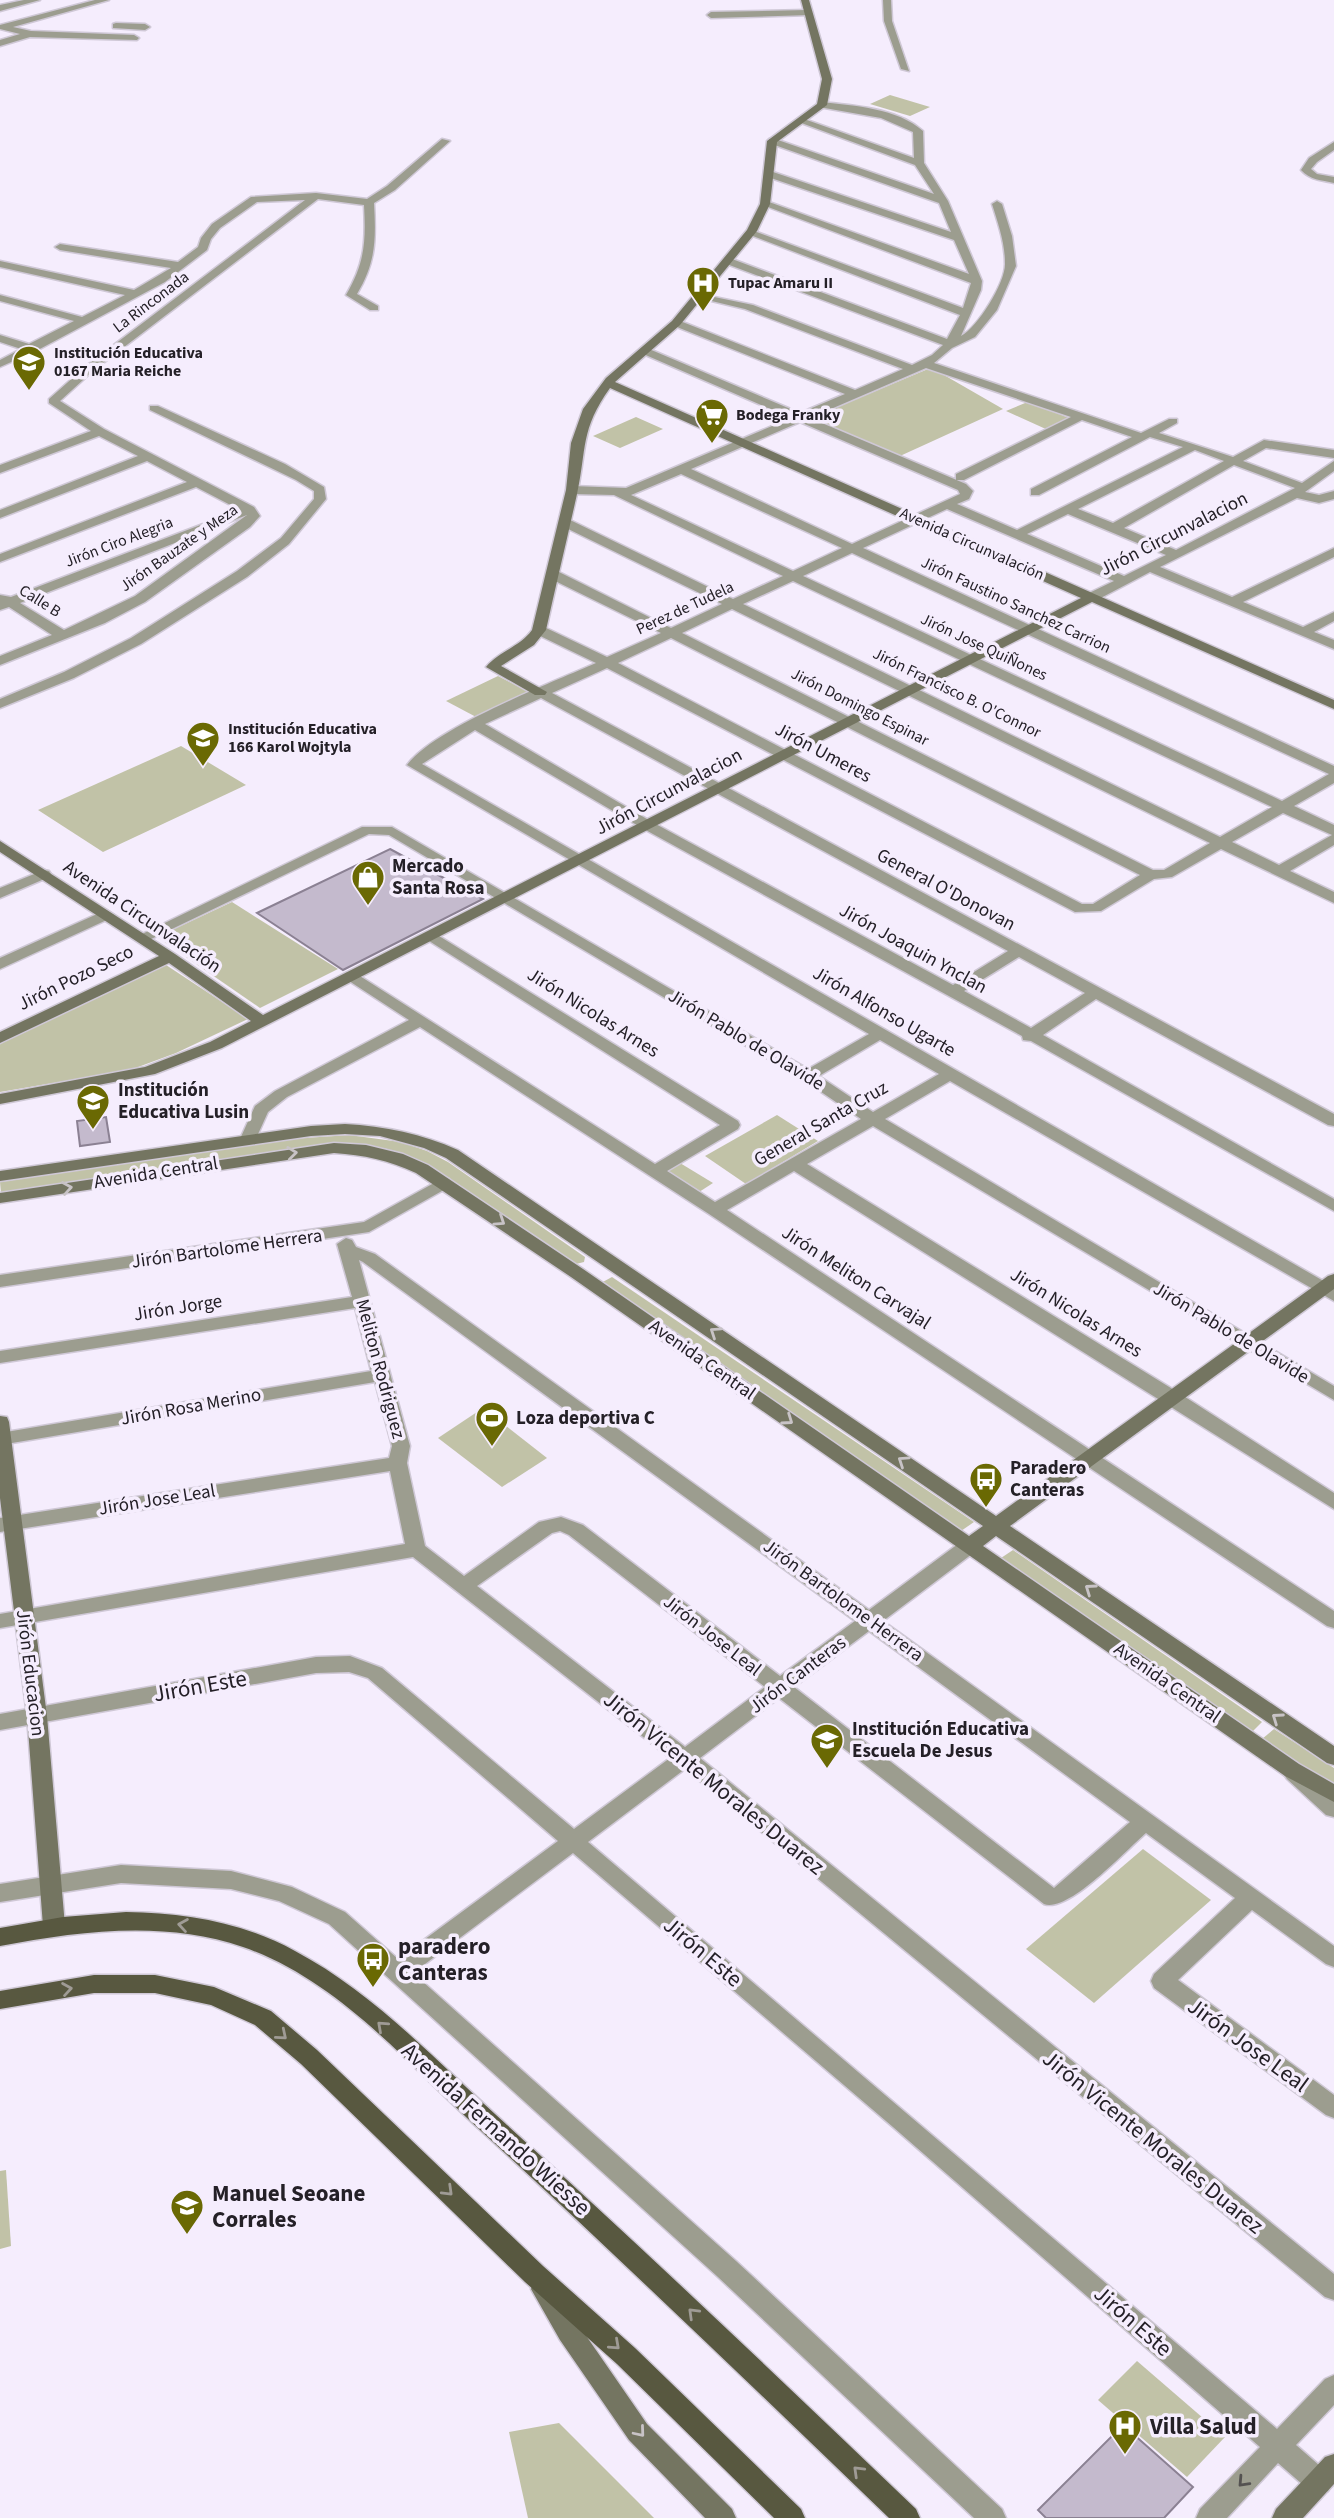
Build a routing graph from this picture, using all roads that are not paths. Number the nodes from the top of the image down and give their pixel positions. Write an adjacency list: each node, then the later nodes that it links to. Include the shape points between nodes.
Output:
1 (36, 0): 5 (street)
2 (104, 0): 8 (street)
3 (805, 0): 6 (street)
4 (887, 0): 16 (street, via 888,21)
5 (0, 8)
6 (807, 13): 7 (street); 17 (street, via 827,79)
7 (711, 15)
8 (22, 21): 9 (street); 11 (street)
9 (62, 23)
10 (104, 25): 12 (street)
11 (1, 27): 13 (street)
12 (145, 27)
13 (31, 34): 14 (street); 15 (street)
14 (134, 38)
15 (0, 43)
16 (906, 69)
17 (822, 105): 18 (street); 22 (street, via 860,109 909,125 918,131)
18 (801, 121): 20 (street); 22 (street)
19 (445, 141): 27 (street)
20 (772, 141): 23 (street); 26 (street)
21 (1334, 145): 24 (street, via 1306,170)
22 (919, 163): 26 (street)
23 (769, 174): 28 (street); 31 (street)
24 (1334, 180)
25 (316, 196): 27 (street); 35 (street, via 255,199 216,226 203,248); 57 (street, La Rinconada, via 55,396 55,405)
26 (943, 201): 31 (street)
27 (369, 202): 40 (street, via 371,244 363,275 351,295)
28 (765, 204): 30 (street); 36 (street)
29 (997, 204): 45 (street, via 1011,266 992,310 971,335)
30 (750, 233): 33 (street); 41 (street)
31 (960, 238): 36 (street)
32 (60, 247): 35 (street)
33 (728, 261): 38 (street); 45 (street)
34 (0, 264): 37 (street)
35 (181, 267): 37 (street)
36 (977, 281): 41 (street)
37 (137, 293): 42 (street)
38 (699, 295): 43 (street); 50 (street, via 749,307)
39 (0, 298): 42 (street)
40 (374, 308)
41 (965, 313): 45 (street)
42 (86, 321): 46 (street)
43 (676, 323): 47 (street); 52 (street)
44 (0, 338): 46 (street)
45 (951, 345): 49 (street)
46 (32, 349): 48 (street)
47 (645, 351): 51 (street); 55 (street)
48 (0, 364)
49 (925, 364): 50 (street); 54 (street)
50 (912, 369): 52 (street)
51 (610, 384): 59 (street, Avenida Circunvalación); 69 (street, via 589,409 578,443)
52 (855, 394): 55 (street)
53 (154, 408): 106 (street, via 289,472 320,491 320,499 285,541 242,574 136,641)
54 (1079, 417): 58 (street); 68 (street)
55 (800, 418): 59 (street); 68 (street)
56 (1173, 422): 58 (street)
57 (100, 432): 62 (street, La Rinconada); 65 (street)
58 (1147, 435): 60 (street); 71 (street)
59 (741, 442): 66 (street); 78 (street, Avenida Circunvalación)
60 (1194, 446): 63 (street); 75 (street)
61 (1334, 454): 63 (street, via 1264,444)
62 (149, 456): 67 (street, La Rinconada); 77 (street)
63 (1236, 461): 70 (street); 80 (street)
64 (1334, 465): 70 (street, Jirón Circunvalacion)
65 (0, 469)
66 (683, 470): 72 (street); 82 (street, Jirón Faustino Sanchez Carrion)
67 (197, 482): 76 (street, La Rinconada); 85 (street)
68 (961, 482): 74 (street, Perez de Tudela, via 965,496)
69 (572, 490): 72 (street); 79 (street)
70 (1300, 491): 73 (street, via 1319,499); 84 (street, Jirón Circunvalacion)
71 (1035, 492)
72 (619, 494): 88 (street, Jirón Jose QuiÑones)
73 (1334, 495)
74 (946, 504): 78 (street, Perez de Tudela); 81 (street)
75 (1068, 509): 80 (street); 81 (street)
76 (250, 510): 91 (street, Jirón Ciro Alegria); 99 (street, Jirón Bauzate y Meza, via 254,516 246,524 140,599)
77 (0, 514)
78 (915, 518): 82 (street, Perez de Tudela); 90 (street, Avenida Circunvalación)
79 (564, 522): 87 (street); 93 (street, Jirón Francisco B. O'Connor)
80 (1114, 528): 84 (street)
81 (1018, 534): 89 (street)
82 (851, 548): 88 (street, Perez de Tudela); 96 (street, Jirón Faustino Sanchez Carrion)
83 (1334, 552): 92 (street)
84 (1178, 555): 86 (street, Jirón Circunvalacion)
85 (0, 558)
86 (1152, 568): 89 (street, Jirón Circunvalacion); 92 (street)
87 (552, 574): 95 (street); 98 (street, Jirón Domingo Espinar)
88 (793, 576): 93 (street, Perez de Tudela); 101 (street, Jirón Jose QuiÑones)
89 (1125, 580): 90 (street, Jirón Circunvalacion)
90 (1090, 598): 96 (street, Jirón Circunvalacion); 107 (street, Avenida Circunvalación)
91 (3, 601): 99 (street, Calle B)
92 (1232, 602): 97 (street)
93 (734, 604): 98 (street, Perez de Tudela); 104 (street, Jirón Francisco B. O'Connor)
94 (1334, 616): 97 (street)
95 (538, 630): 103 (street, Jirón Umeres); 105 (street, via 533,640 493,667)
96 (1027, 630): 101 (street, Jirón Circunvalacion); 112 (street, Jirón Faustino Sanchez Carrion)
97 (1304, 632): 100 (street)
98 (671, 633): 103 (street, Perez de Tudela); 108 (street, Jirón Domingo Espinar)
99 (62, 635): 102 (street, Jirón Bauzate y Meza)
100 (1334, 645)
101 (970, 660): 104 (street, Jirón Circunvalacion); 115 (street, Jirón Jose QuiÑones)
102 (0, 661)
103 (608, 663): 105 (street, Perez de Tudela); 110 (street, Jirón Umeres)
104 (910, 689): 108 (street, Jirón Circunvalacion); 119 (street, Jirón Francisco B. O'Connor)
105 (540, 692): 109 (street, Perez de Tudela); 114 (street, General O'Donovan)
106 (0, 704)
107 (1334, 705)
108 (850, 721): 110 (street, Jirón Circunvalacion); 124 (street, Jirón Domingo Espinar)
109 (475, 724): 111 (street, Perez de Tudela); 116 (street, Jirón Joaquin Ynclan)
110 (783, 754): 114 (street, Jirón Circunvalacion); 124 (street, Jirón Umeres, via 1080,909 1088,910)
111 (414, 765): 121 (street, Jirón Alfonso Ugarte)
112 (1334, 771)
113 (1334, 777): 115 (street)
114 (718, 788): 116 (street, Jirón Circunvalacion); 131 (street, General O'Donovan)
115 (1284, 808): 117 (street, Jirón Jose QuiÑones); 119 (street)
116 (647, 825): 121 (street, Jirón Circunvalacion); 135 (street, Jirón Joaquin Ynclan)
117 (1334, 831)
118 (1334, 839): 122 (street)
119 (1223, 843): 122 (street, Jirón Francisco B. O'Connor); 124 (street, via 1167,874)
120 (0, 845): 123 (street, Avenida Circunvalación)
121 (579, 861): 126 (street, Jirón Circunvalacion); 139 (street, Jirón Alfonso Ugarte)
122 (1280, 871): 127 (street, Jirón Francisco B. O'Connor)
123 (44, 874): 125 (street); 128 (street, Avenida Circunvalación)
124 (1151, 875)
125 (0, 894)
126 (506, 898): 129 (street, Jirón Circunvalacion); 130 (street, Jirón Pablo de Olavide, via 380,828); 143 (street, Jirón Pablo de Olavide)
127 (1334, 898)
128 (106, 915): 130 (street, Avenida Circunvalación); 133 (street)
129 (431, 936): 134 (street, Jirón Circunvalacion); 149 (street, Jirón Nicolas Arnes, via 732,1125)
130 (142, 938): 132 (street, Avenida Circunvalación)
131 (1019, 951): 135 (street); 136 (street, General O'Donovan)
132 (170, 957): 138 (street, Avenida Circunvalación); 141 (street, Jirón Pozo Seco)
133 (0, 964)
134 (352, 976): 137 (street, Jirón Meliton Carvajal); 138 (street, Jirón Circunvalacion)
135 (953, 991): 140 (street, Jirón Joaquin Ynclan)
136 (1096, 992): 140 (street); 146 (street, General O'Donovan)
137 (421, 1020): 147 (street, via 281,1094 261,1110); 149 (street, Jirón Meliton Carvajal)
138 (263, 1022): 144 (street, Jirón Circunvalacion, via 149,1071)
139 (881, 1034): 142 (street, Jirón Alfonso Ugarte); 143 (street)
140 (1029, 1037): 153 (street, Jirón Joaquin Ynclan)
141 (0, 1038)
142 (949, 1075): 145 (street, General Santa Cruz); 160 (street, Jirón Alfonso Ugarte)
143 (808, 1076): 145 (street, Jirón Pablo de Olavide)
144 (0, 1099)
145 (873, 1119): 148 (street, General Santa Cruz); 162 (street, Jirón Pablo de Olavide)
146 (1334, 1121)
147 (248, 1139): 150 (street, Avenida Central); 157 (street, Avenida Central, via 345,1129 380,1131 430,1144)
148 (793, 1163): 154 (street, General Santa Cruz); 166 (street, Jirón Nicolas Arnes)
149 (654, 1172): 154 (street, Jirón Meliton Carvajal)
150 (0, 1176)
151 (443, 1183): 152 (street, Avenida Central, one-way to 151, via 275,1154 334,1149 366,1150 397,1158); 155 (street, Jirón Bartolome Herrera, via 369,1227); 158 (street, Avenida Central, one-way to 158)
152 (0, 1198)
153 (1334, 1206)
154 (715, 1210): 168 (street, Jirón Meliton Carvajal)
155 (341, 1232): 156 (street, Meliton Rodriguez); 159 (street, Jirón Bartolome Herrera)
156 (349, 1252): 161 (street, Meliton Rodriguez); 178 (street, Jirón Bartolome Herrera, via 369,1258)
157 (604, 1256): 158 (street); 172 (street, Avenida Central, one-way to 157)
158 (577, 1273): 173 (street, Avenida Central, one-way to 173)
159 (0, 1281)
160 (1330, 1288): 162 (street, Jirón Canteras)
161 (363, 1301): 163 (street, Jirón Jorge); 164 (street, Meliton Rodriguez)
162 (1248, 1343): 165 (street, Jirón Pablo de Olavide); 166 (street, Jirón Canteras)
163 (0, 1357)
164 (382, 1375): 167 (street, Jirón Rosa Merino); 169 (street, Meliton Rodriguez, via 401,1446)
165 (1334, 1394)
166 (1172, 1397): 168 (street, Jirón Canteras); 170 (street, Jirón Nicolas Arnes)
167 (1, 1433): 171 (street, Jirón Educacion)
168 (1091, 1457): 172 (street, Jirón Canteras); 179 (street, Jirón Meliton Carvajal)
169 (398, 1463): 171 (street, Jirón Jose Leal); 174 (street, Meliton Rodriguez)
170 (1334, 1502)
171 (5, 1524): 176 (street, Jirón Educacion)
172 (997, 1525): 173 (street, Jirón Canteras); 183 (street, Avenida Central, one-way to 172)
173 (969, 1546): 178 (street, Jirón Canteras); 185 (street, Avenida Central)
174 (416, 1549): 175 (street, Jirón Vicente Morales Duarez); 176 (street)
175 (465, 1585): 180 (street, Jirón Jose Leal, via 545,1527 561,1524 576,1530); 184 (street, Jirón Vicente Morales Duarez)
176 (23, 1617): 177 (street); 181 (street, Jirón Educacion)
177 (0, 1620)
178 (871, 1620): 180 (street, Jirón Canteras); 188 (street, Jirón Bartolome Herrera)
179 (1334, 1621)
180 (780, 1689): 184 (street, Jirón Canteras); 188 (street, Jirón Jose Leal, via 1052,1898)
181 (37, 1716): 182 (street, Jirón Este); 189 (street, Jirón Este, via 316,1665 350,1664 375,1673); 190 (street, Jirón Educacion)
182 (0, 1722)
183 (1334, 1756)
184 (685, 1758): 189 (street, Jirón Canteras); 200 (street, Jirón Vicente Morales Duarez)
185 (1292, 1770): 186 (street, Avenida Central); 187 (street)
186 (1334, 1794)
187 (1334, 1809)
188 (1145, 1821): 192 (street, Jirón Bartolome Herrera)
189 (574, 1842): 196 (street, Jirón Canteras); 202 (street, Jirón Este)
190 (52, 1883): 191 (street); 193 (street, Jirón Educacion); 196 (street, via 121,1874 231,1880 271,1890 337,1918)
191 (0, 1893)
192 (1251, 1897): 195 (street, Jirón Bartolome Herrera); 198 (street, Jirón Jose Leal, via 1162,1981)
193 (54, 1926): 194 (main road, Avenida Fernando Wiesse); 206 (main road, Avenida Fernando Wiesse, one-way to 193, via 613,2235 358,2005 310,1968 251,1941 182,1923 117,1920)
194 (0, 1937)
195 (1334, 1958)
196 (398, 1972): 207 (street, via 727,2269)
197 (0, 2000): 199 (main road, one-way to 199, via 94,1984 155,1984 214,1996 262,2018 309,2057)
198 (1334, 2108)
199 (534, 2274): 204 (street, one-way to 204, via 638,2432); 205 (main road, one-way to 205, via 626,2356)
200 (1334, 2289)
201 (1334, 2387): 202 (street)
202 (1277, 2445): 203 (street, Jirón Este); 208 (street, one-way to 208)
203 (1327, 2474): 209 (street)
204 (723, 2518)
205 (792, 2518)
206 (907, 2518)
207 (993, 2518)
208 (1209, 2518)
209 (1285, 2518)

